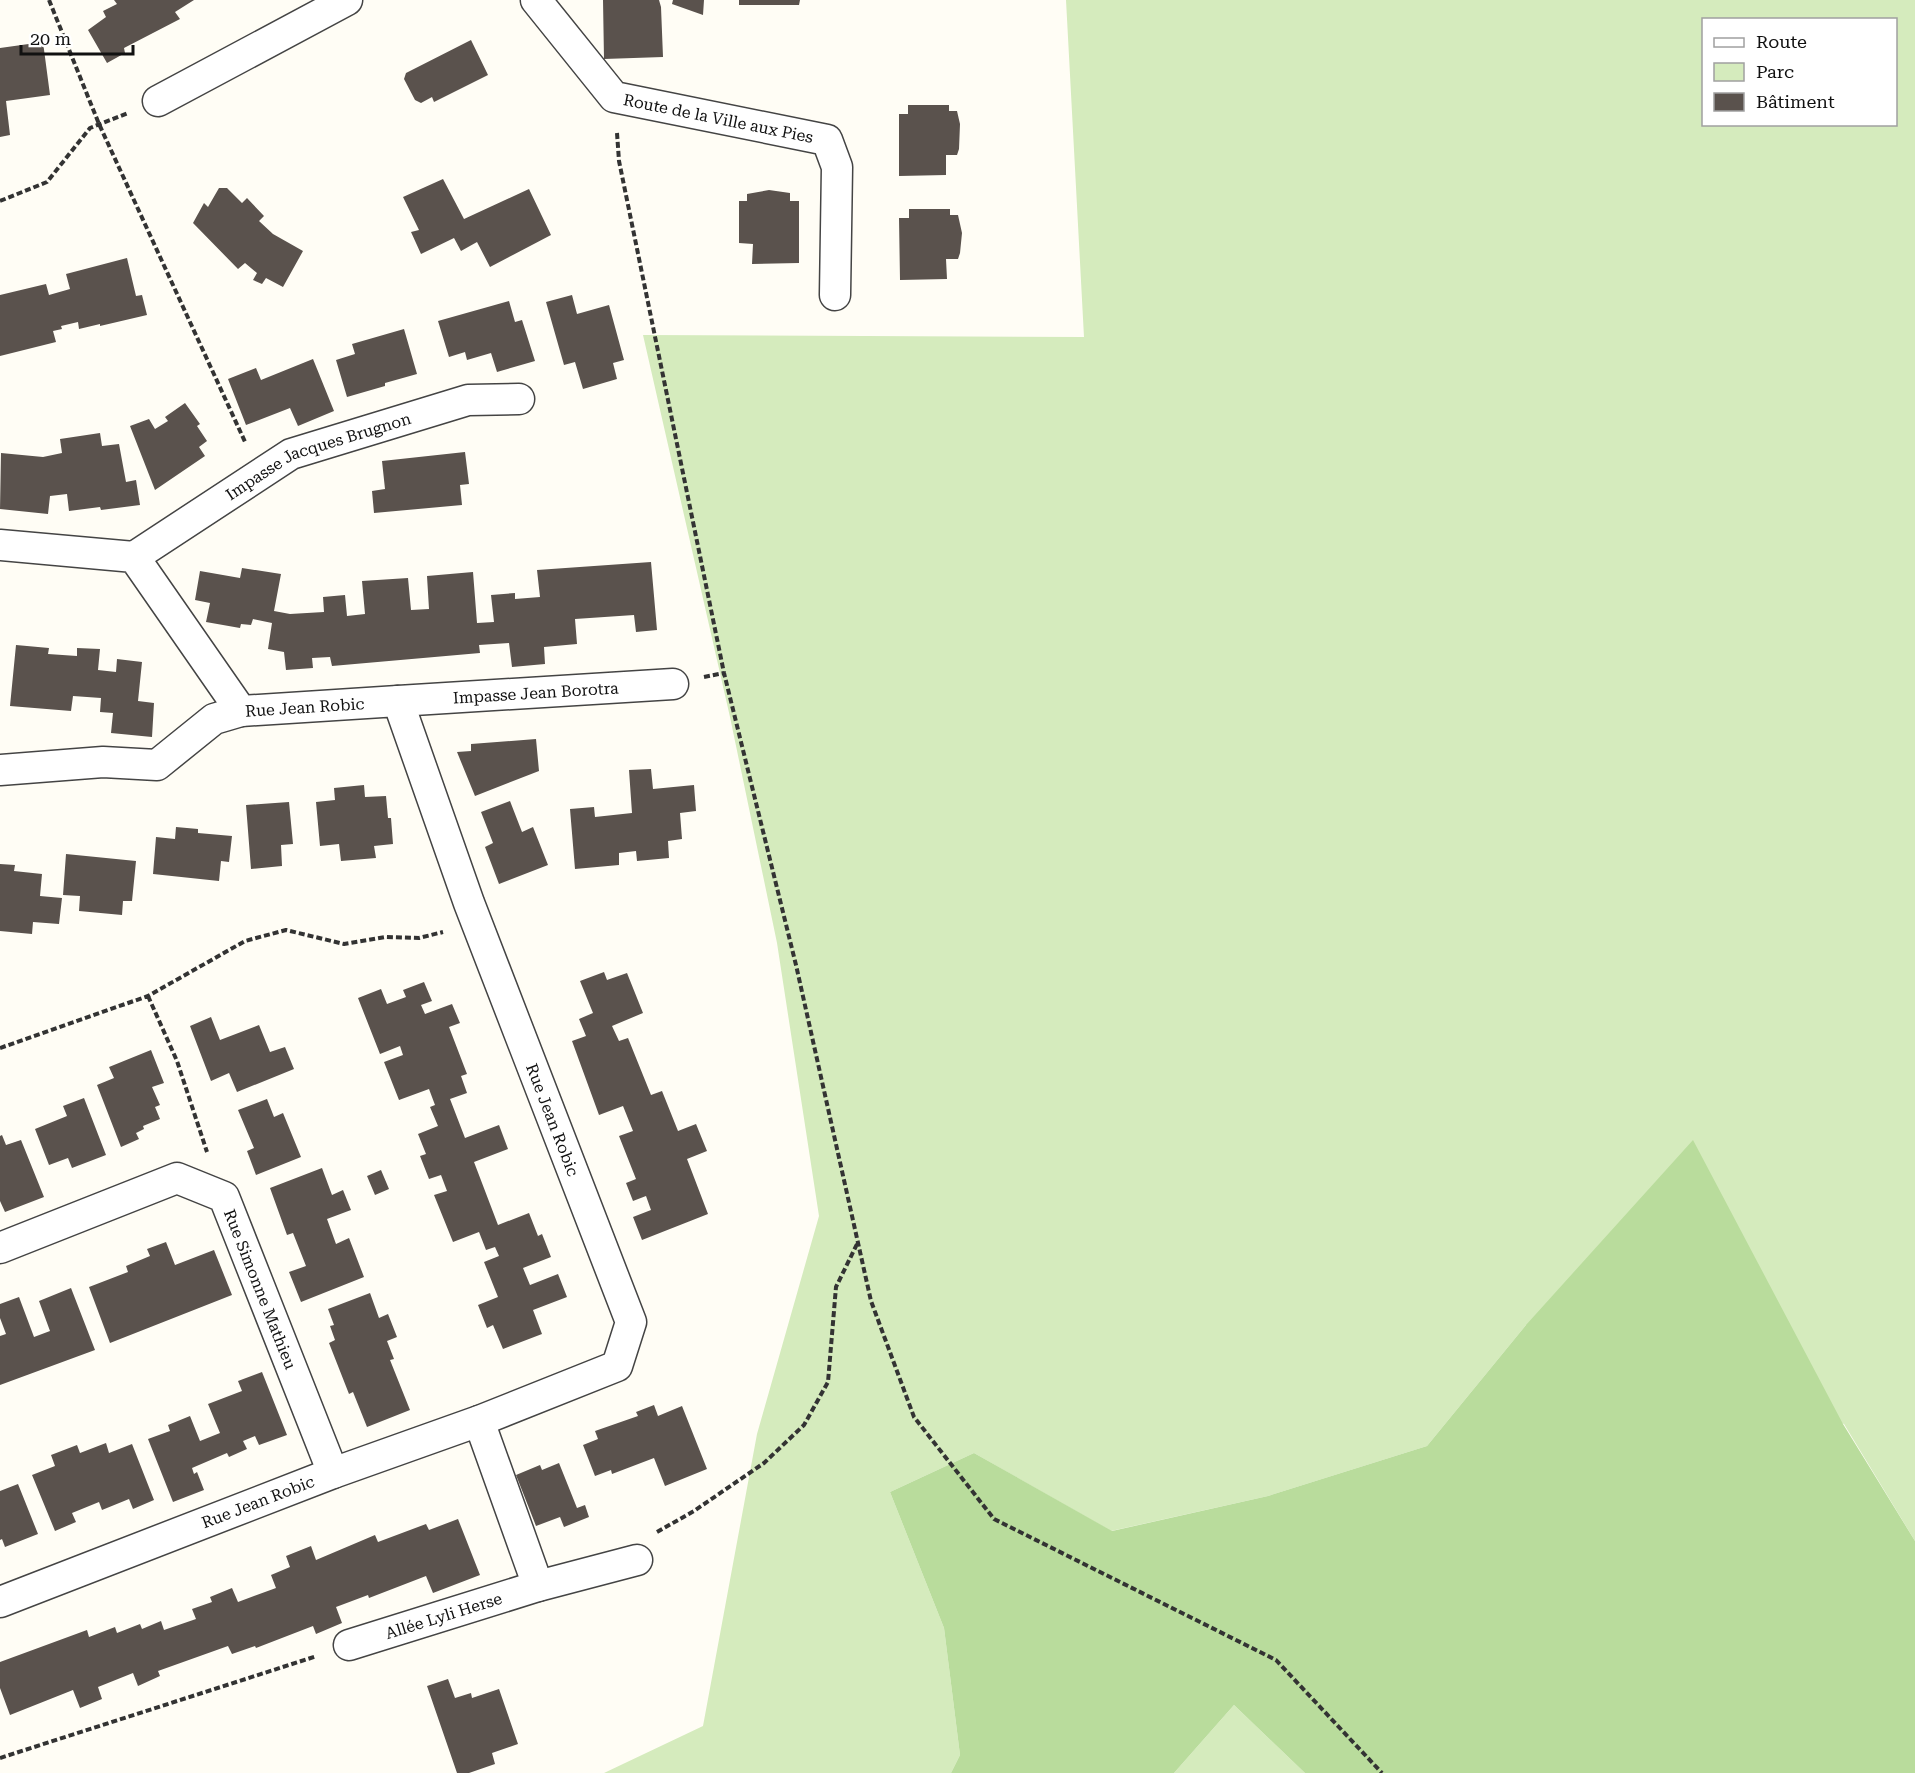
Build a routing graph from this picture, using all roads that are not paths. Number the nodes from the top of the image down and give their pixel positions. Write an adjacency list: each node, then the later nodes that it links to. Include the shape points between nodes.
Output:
1 (347, 0): 3 (street)
2 (536, 0): 4 (street, Route de la Ville aux Pies, via 614,97 826,140 837,167)
3 (158, 101)
4 (835, 295)
5 (519, 399): 7 (street, Impasse Jacques Brugnon, via 468,400 291,454)
6 (0, 545): 7 (street)
7 (134, 557): 10 (street, Rue Jean Robic)
8 (673, 684): 9 (street, Impasse Jean Borotra)
9 (398, 701): 10 (street, Rue Jean Robic); 13 (street, Rue Jean Robic, via 469,903 632,1322 617,1366)
10 (241, 711): 11 (street, via 214,719 157,765 103,762)
11 (0, 770)
12 (0, 1248): 14 (street, Rue Simonne Mathieu, via 177,1178 224,1197)
13 (479, 1421): 14 (street, Rue Jean Robic); 16 (street)
14 (333, 1473): 17 (street, Rue Jean Robic)
15 (637, 1560): 16 (street, Allée Lyli Herse)
16 (538, 1586): 18 (street, Allée Lyli Herse)
17 (0, 1602)
18 (349, 1645)

